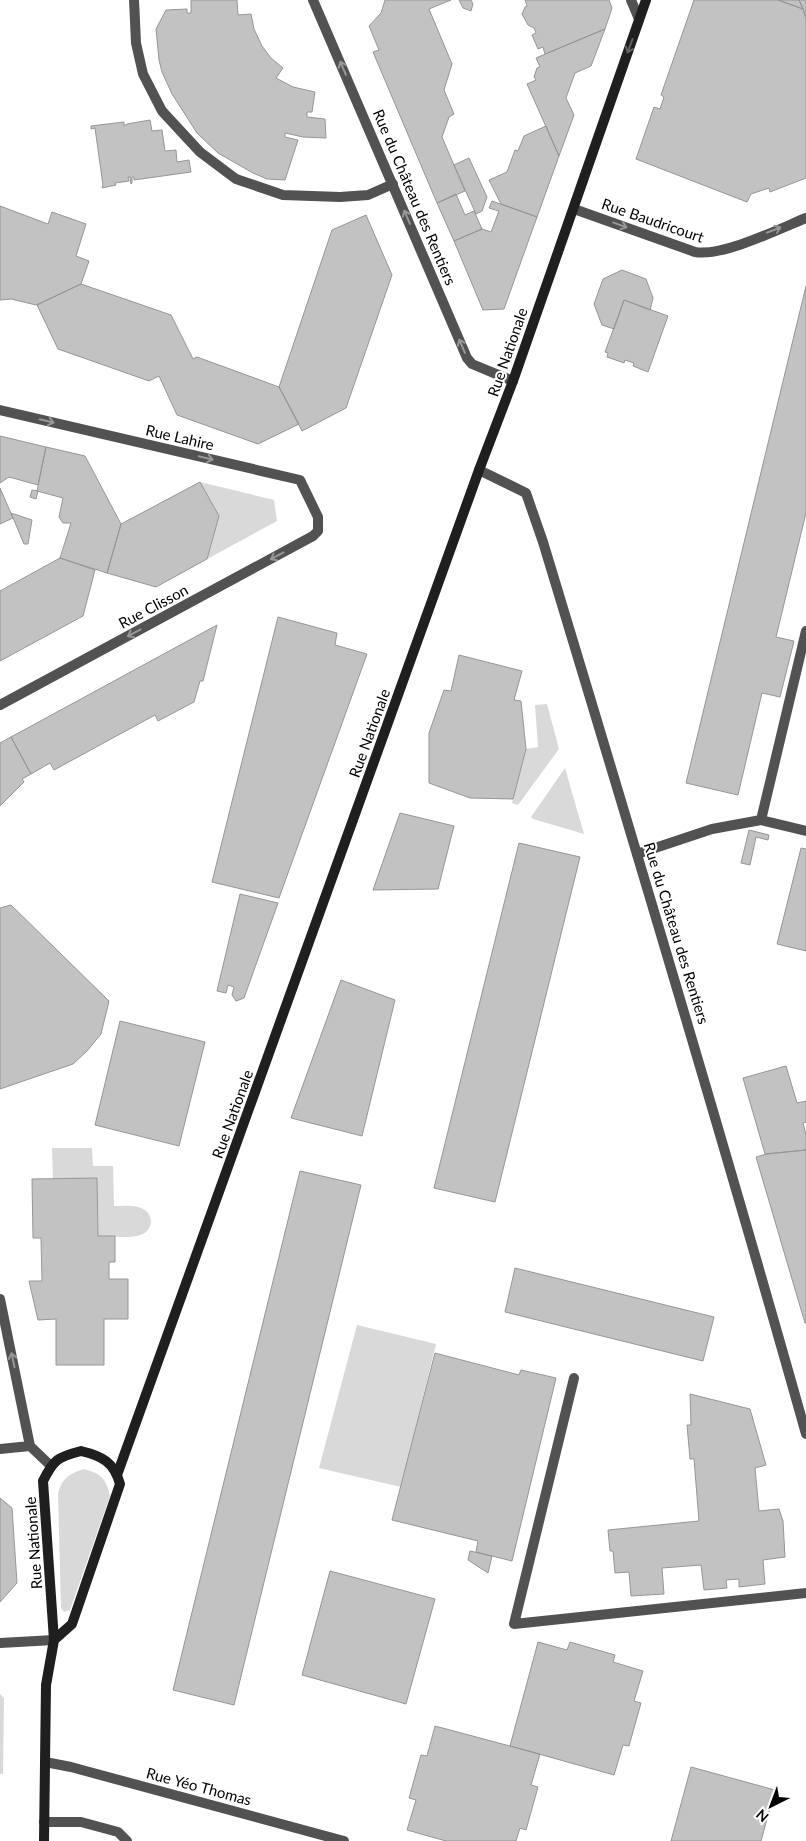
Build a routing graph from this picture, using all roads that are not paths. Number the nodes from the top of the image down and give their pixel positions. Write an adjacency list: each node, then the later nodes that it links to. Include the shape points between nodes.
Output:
1 (134, 0): 6 (street, via 136,43 143,74 162,111 200,152 236,179 283,195 340,197 368,195)
2 (313, 0): 6 (street, Rue du Château des Rentiers, one-way to 2)
3 (632, 0): 5 (street)
4 (646, 0): 5 (street, Rue Nationale)
5 (639, 19): 7 (street, Rue Nationale, one-way to 7)
6 (393, 184): 9 (street, Rue du Château des Rentiers, one-way to 6, via 472,364 467,358)
7 (574, 209): 8 (street, Rue Baudricourt, one-way to 8, via 706,254); 9 (street, Rue Nationale)
8 (806, 218)
9 (514, 381): 11 (street, Rue Nationale)
10 (0, 410): 12 (street, Rue Lahire, one-way to 12, via 300,480 318,517)
11 (479, 470): 17 (street, Rue du Château des Rentiers, via 526,493); 24 (street, Rue Nationale)
12 (318, 531): 14 (street, Rue Clisson, one-way to 14)
13 (806, 631): 15 (street)
14 (0, 705)
15 (761, 820): 16 (street); 17 (street, via 712,829)
16 (806, 831)
17 (638, 854): 20 (street, Rue du Château des Rentiers)
18 (0, 1299): 21 (street, one-way to 18)
19 (574, 1378): 25 (street, via 514,1624)
20 (806, 1434)
21 (30, 1446): 22 (street); 23 (street)
22 (0, 1449)
23 (51, 1466): 24 (street, via 62,1456 81,1451 98,1455); 26 (street, Rue Nationale, via 43,1481)
24 (117, 1475): 26 (street, Rue Nationale, via 120,1484 72,1624)
25 (806, 1593)
26 (54, 1640): 27 (street); 28 (street, Rue Nationale, via 46,1685)
27 (0, 1643)
28 (45, 1762): 29 (street, Rue Nationale); 32 (street, Rue Yéo Thomas)
29 (44, 1822): 30 (street, Rue Nationale); 31 (street, via 80,1822 118,1832)
30 (44, 1841)
31 (127, 1841)
32 (344, 1841)

